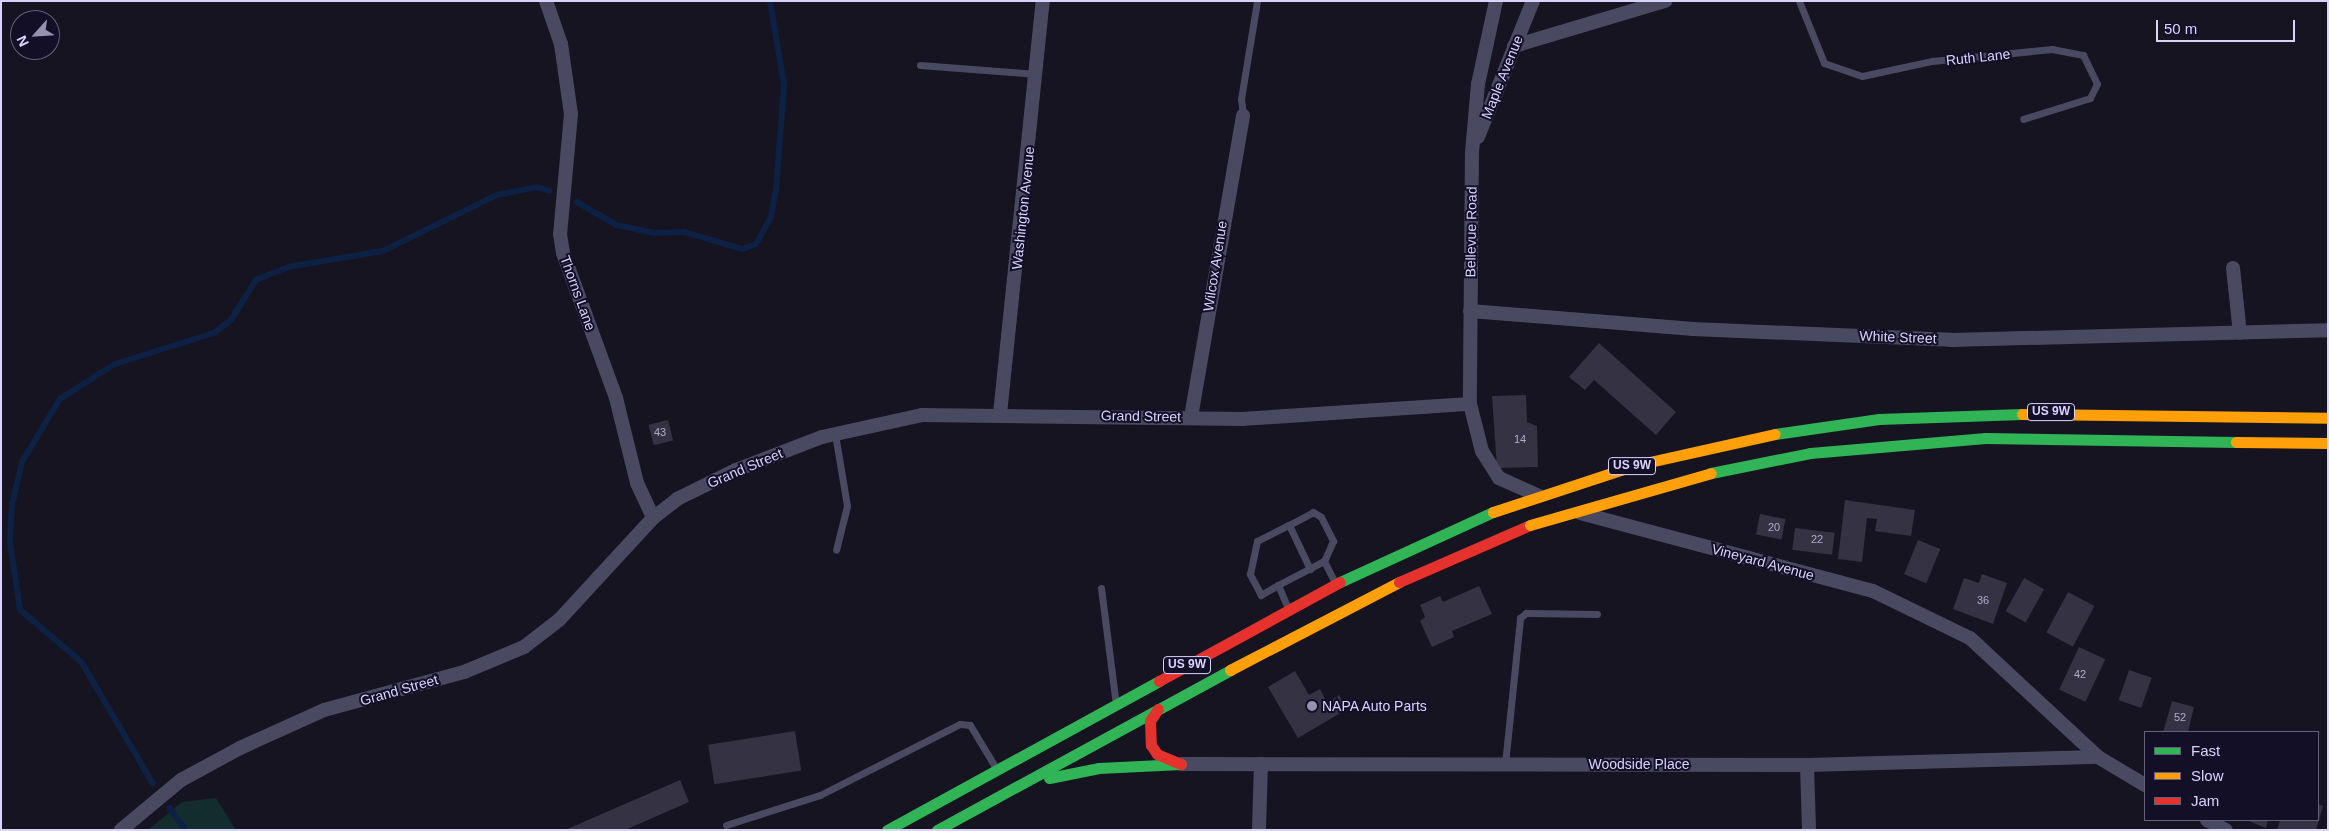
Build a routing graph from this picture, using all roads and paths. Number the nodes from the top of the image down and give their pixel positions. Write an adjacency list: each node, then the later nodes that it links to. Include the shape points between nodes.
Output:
1 (546, 1): 24 (street, Thorns Lane, via 562,44 571,114 560,234 563,253 616,398 637,483)
2 (1043, 1): 10 (street, Washington Avenue)
3 (1256, 1): 11 (lane, via 1241,99)
4 (1496, 1): 13 (street, Bellevue Road, via 1478,84)
5 (1533, 1): 8 (street, Maple Avenue)
6 (1665, 1): 8 (street)
7 (1799, 1): 12 (lane, Ruth Lane, via 1824,63 1862,76 1932,61 2052,49 2083,55 2097,84 2090,98)
8 (1514, 46): 13 (street, Maple Avenue)
9 (920, 65): 10 (lane)
10 (1036, 74): 19 (street, Washington Avenue)
11 (1243, 115): 20 (street, Wilcox Avenue)
12 (2023, 119)
13 (1472, 152): 15 (street, Bellevue Road)
14 (2233, 268): 17 (street)
15 (1470, 311): 17 (street, White Street, via 1694,328 1951,340); 18 (street, Vineyard Avenue)
16 (2328, 330): 17 (street, White Street)
17 (2240, 333)
18 (1470, 404): 20 (street, Grand Street, via 1242,419); 36 (street, Vineyard Avenue, via 1482,451 1500,478 1580,514 1873,591 1970,638)
19 (1000, 414): 20 (street, Grand Street); 22 (street, Grand Street, via 896,418)
20 (1191, 417)
21 (2328, 418): 29 (highway, US 9W, bridge, via 1984,413 1879,419 1775,434 1636,465 1493,512)
22 (835, 433): 24 (street, Grand Street, via 736,470 677,499); 26 (lane, via 847,506)
23 (2328, 443): 35 (highway, US 9W, bridge, via 1985,438 1810,452 1670,481 1530,525 1409,574)
24 (653, 518): 46 (street, Grand Street, via 559,620 524,647 464,672 324,710 240,748 181,780)
25 (1289, 525): 27 (lane, via 1313,512 1321,517 1333,542); 28 (lane); 30 (lane, via 1257,542 1250,574 1261,595)
26 (836, 550)
27 (1324, 562): 28 (lane); 29 (lane)
28 (1310, 569): 30 (lane)
29 (1336, 584): 32 (highway, US 9W)
30 (1278, 586): 32 (lane)
31 (1101, 588): 34 (lane, via 1108,671)
32 (1289, 609): 34 (highway, US 9W)
33 (1596, 614): 39 (lane, via 1526,613 1520,618)
34 (1117, 703): 41 (highway, US 9W)
35 (1158, 709): 37 (highway, via 1150,721 1150,745 1157,754); 43 (highway, US 9W)
36 (2098, 757): 40 (street, Woodside Place); 42 (street, Vineyard Avenue)
37 (1180, 764): 38 (street, Woodside Place); 43 (highway, via 1075,772)
38 (1261, 764): 39 (street, Woodside Place); 49 (street)
39 (1505, 764): 40 (street, Woodside Place)
40 (1807, 765): 50 (street)
41 (997, 769): 45 (lane, via 970,725 960,724 820,795); 47 (highway, US 9W)
42 (2144, 784)
43 (999, 796): 48 (highway, US 9W)
44 (2209, 821): 51 (street)
45 (726, 824)
46 (121, 830)
47 (887, 830)
48 (937, 830)
49 (1259, 830)
50 (1809, 830)
51 (2226, 830)

